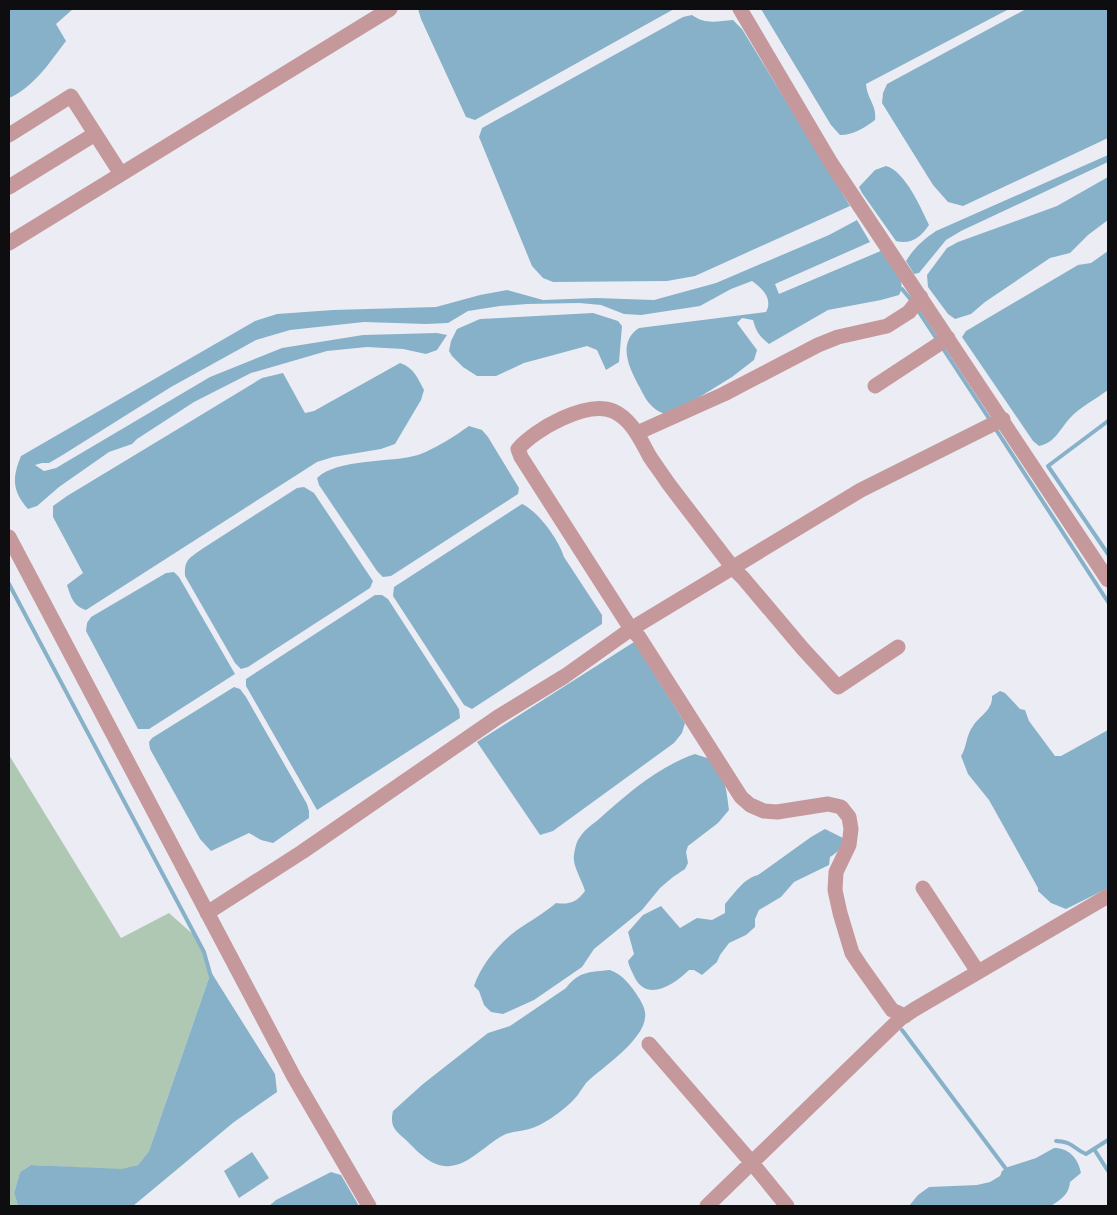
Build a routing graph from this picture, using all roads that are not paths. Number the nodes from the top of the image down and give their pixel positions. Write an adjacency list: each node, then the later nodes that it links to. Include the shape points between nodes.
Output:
1 (390, 9): 5 (street)
2 (740, 9): 8 (street, via 831,162)
3 (95, 134): 4 (street, via 71,96); 5 (street); 6 (street)
4 (9, 135)
5 (121, 174): 7 (street)
6 (9, 188)
7 (9, 243)
8 (921, 297): 9 (street); 12 (street, via 909,312 887,326 818,345 724,394)
9 (948, 338): 10 (street); 11 (street)
10 (876, 386)
11 (1002, 419): 14 (street, via 861,490); 15 (street)
12 (637, 433): 14 (street, via 668,483); 16 (street, via 621,416 600,407 577,412 527,438 518,449)
13 (9, 537): 20 (street)
14 (732, 568): 16 (street); 17 (street, via 838,687)
15 (1108, 580)
16 (630, 629): 20 (street, via 565,676); 22 (street, via 639,637 741,797 750,805 777,812 828,804 841,807 849,817 849,845 836,872 835,890 840,913 852,953 892,1010)
17 (898, 647)
18 (923, 888): 21 (street)
19 (1108, 896): 21 (street)
20 (208, 913): 25 (street, via 294,1077)
21 (978, 972): 22 (street)
22 (905, 1016): 24 (street)
23 (649, 1044): 24 (street)
24 (752, 1163): 26 (street); 27 (street)
25 (369, 1206)
26 (707, 1206)
27 (787, 1206)

